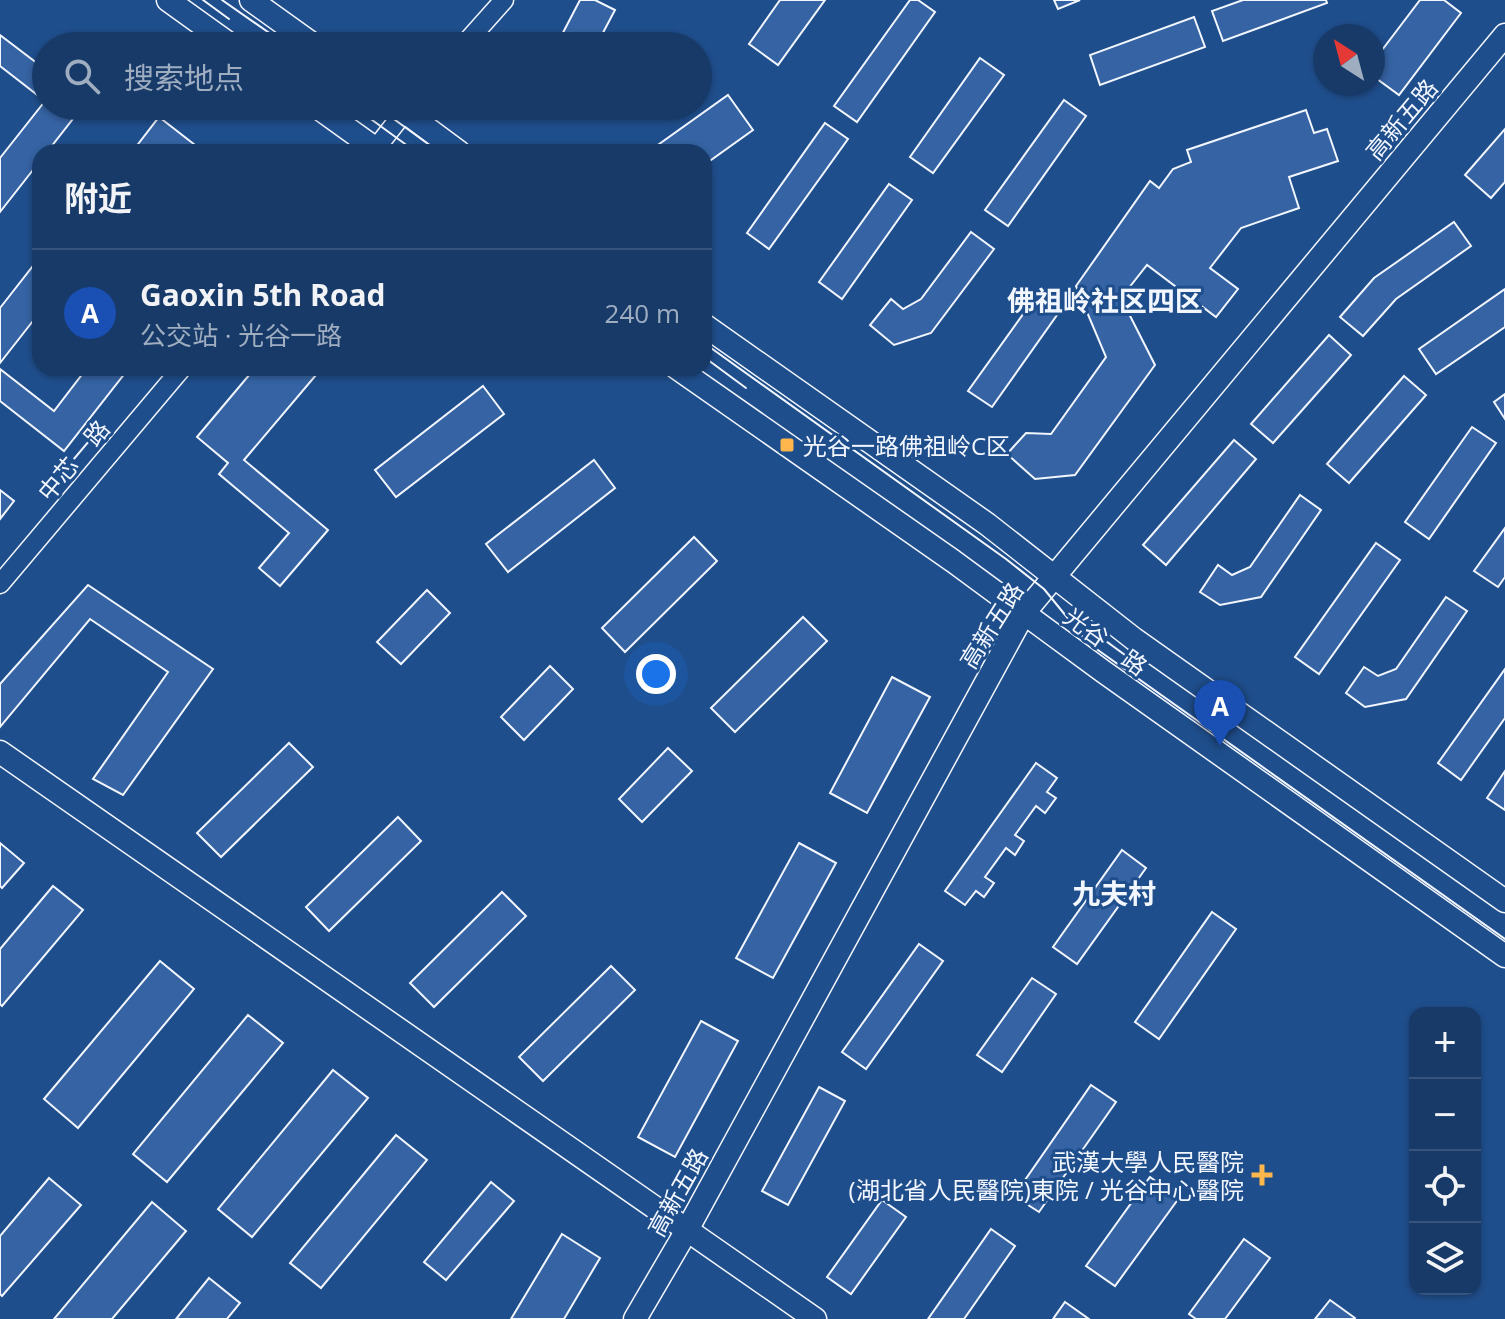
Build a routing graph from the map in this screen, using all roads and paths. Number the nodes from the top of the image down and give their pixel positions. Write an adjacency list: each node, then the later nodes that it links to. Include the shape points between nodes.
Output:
1 (168, 0): 4 (main road)
2 (251, 0): 5 (main road)
3 (504, 0): 6 (street)
4 (213, 32)
5 (296, 32)
6 (475, 32)
7 (1505, 35): 17 (main road, 高新五路)
8 (335, 120): 11 (main road)
9 (396, 120): 12 (street)
10 (419, 120): 13 (main road)
11 (367, 144)
12 (381, 144)
13 (449, 144)
14 (712, 331): 17 (main road, 光谷一路)
15 (175, 376): 18 (street, 中芯一路)
16 (688, 376): 19 (main road, 光谷一路)
17 (1054, 576): 19 (main road, 高新五路); 22 (main road, 光谷一路, via 1134,639)
18 (0, 584)
19 (1024, 613): 23 (main road, 光谷一路); 24 (main road, 高新五路)
20 (0, 752): 24 (main road)
21 (0, 766): 24 (main road)
22 (1505, 901)
23 (1505, 956)
24 (684, 1235): 25 (main road, 高新五路); 26 (main road); 27 (main road)
25 (635, 1319)
26 (795, 1319)
27 (815, 1319)

